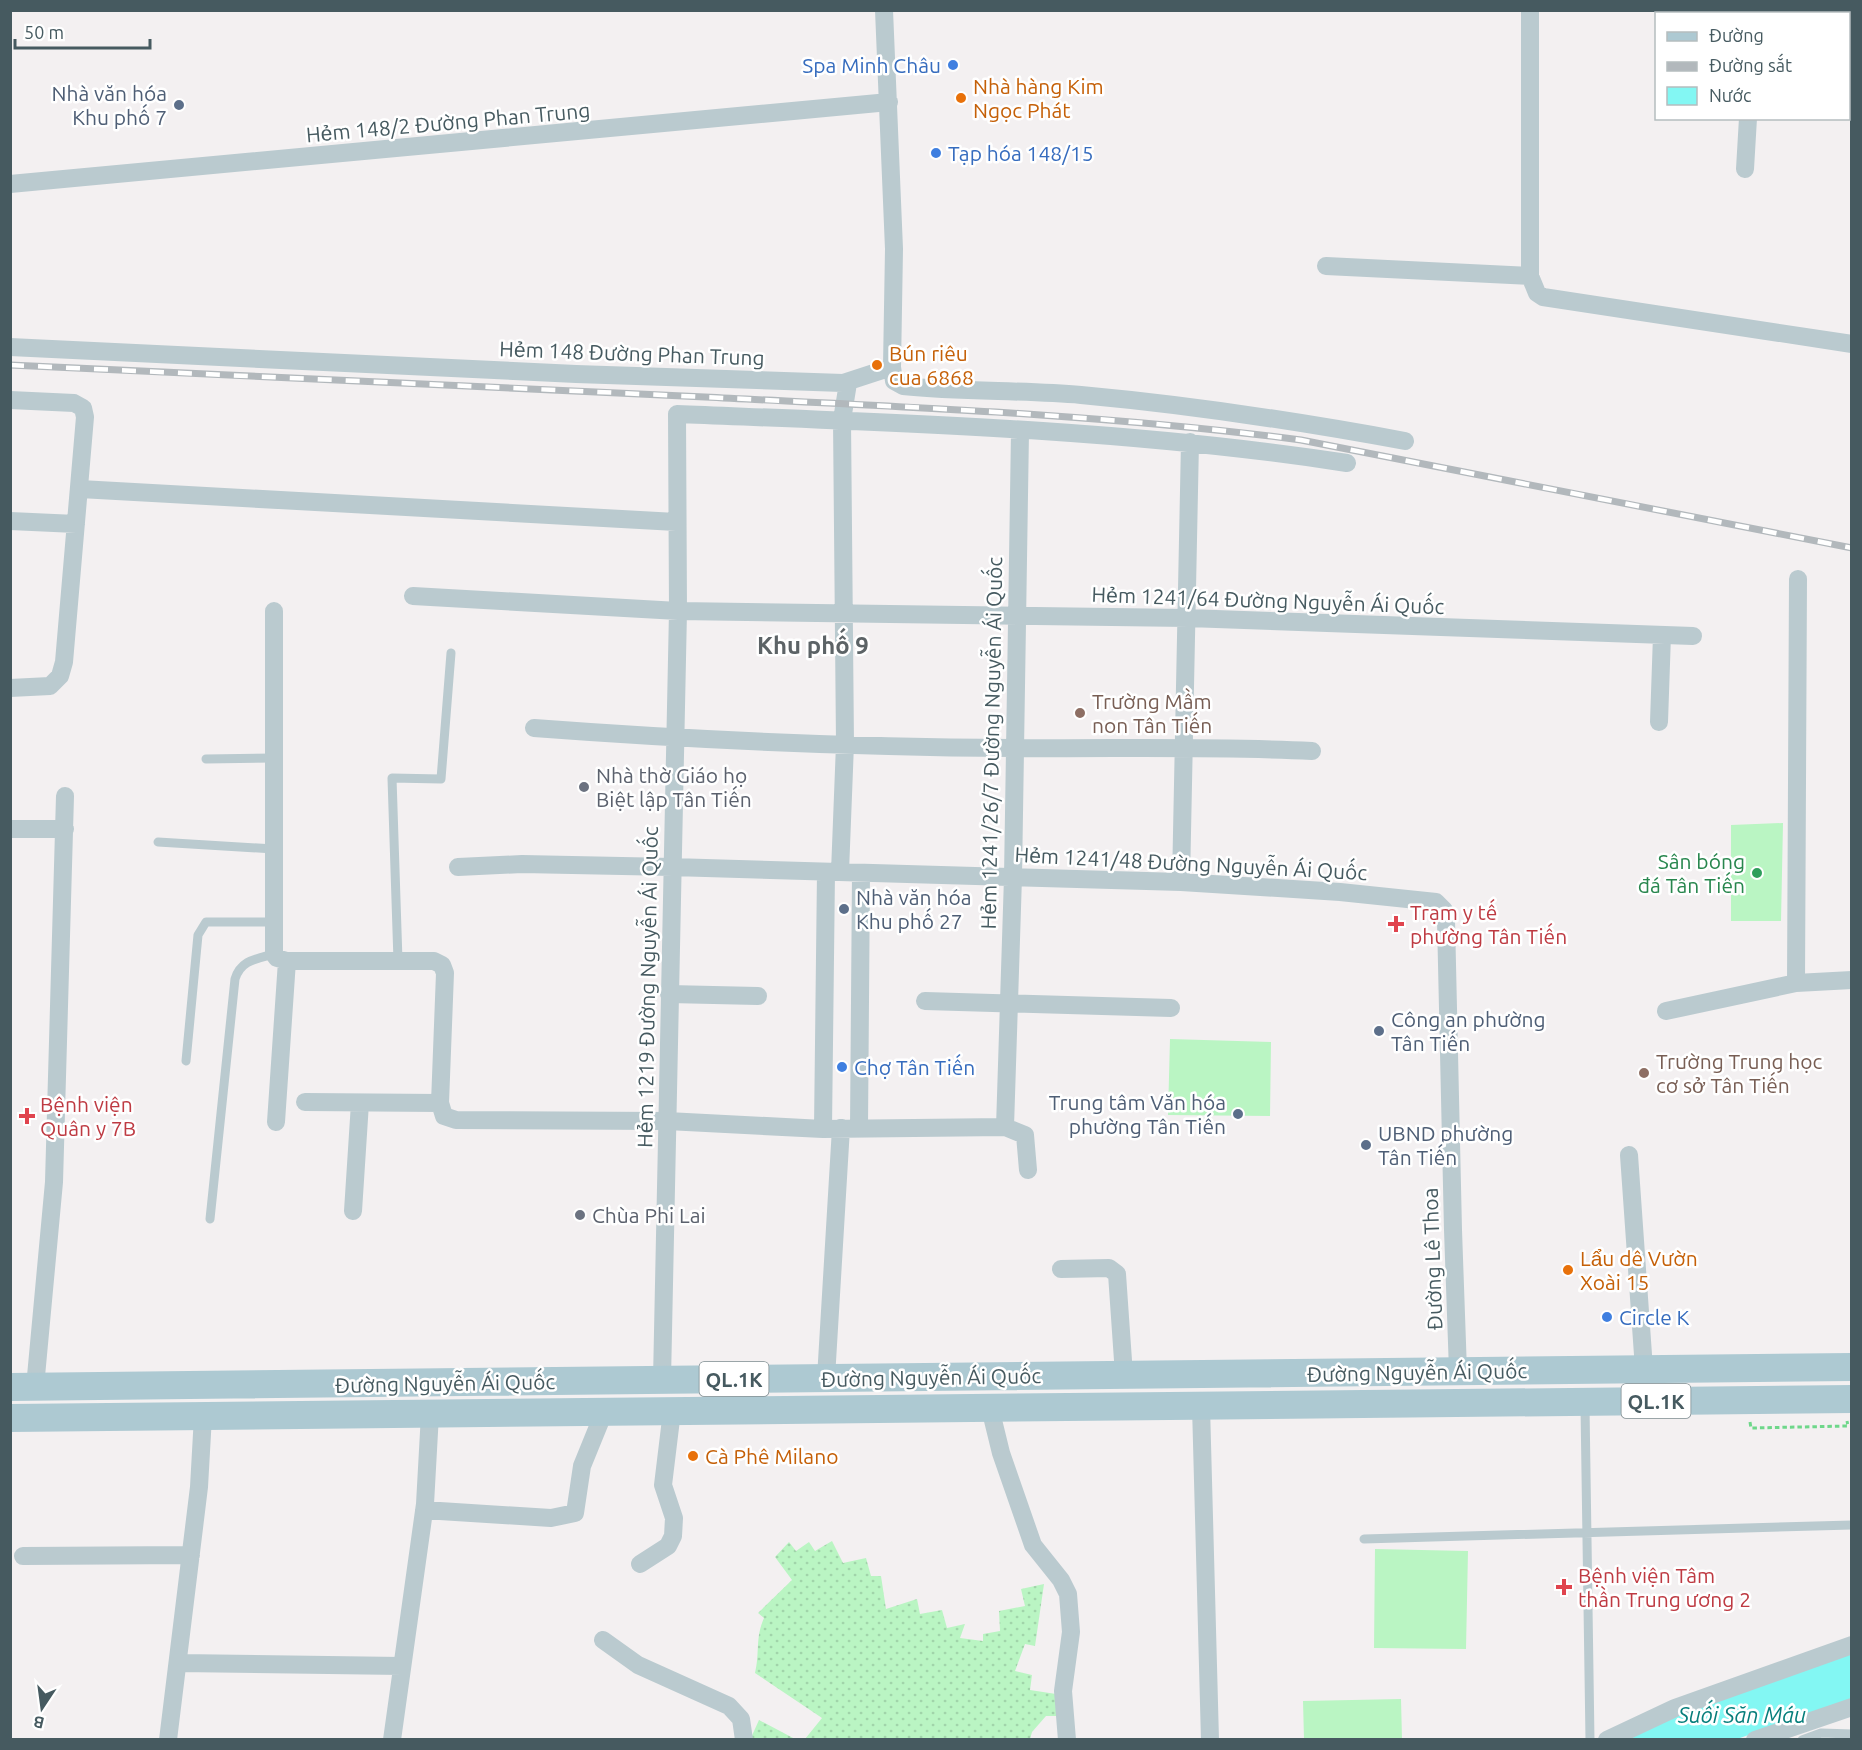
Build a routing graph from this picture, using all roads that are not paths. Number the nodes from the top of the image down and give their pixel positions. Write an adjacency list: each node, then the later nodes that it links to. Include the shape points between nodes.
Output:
1 (884, 10): 3 (street)
2 (1530, 10): 8 (street)
3 (889, 102): 6 (street, Hẻm 148/2 Đường Phan Trung); 11 (street, via 894,272)
4 (1748, 120): 5 (street)
5 (1745, 169)
6 (10, 184)
7 (1326, 266): 8 (street)
8 (1530, 276): 9 (street, via 1543,297)
9 (1851, 344)
10 (10, 347): 12 (street, Hẻm 148 Đường Phan Trung, via 565,374)
11 (892, 367): 12 (street, Hẻm 148 Đường Phan Trung); 16 (street, via 894,381 903,386 1078,395 1216,409)
12 (848, 383): 14 (street)
13 (10, 400): 19 (street, via 74,403 83,408)
14 (842, 420): 15 (street); 21 (street, Hẻm 1219 Đường Nguyễn Ái Quốc, via 677,414); 27 (street)
15 (1020, 432): 17 (street); 28 (street, Hẻm 1241/26/7 Đường Nguyễn Ái Quốc)
16 (1405, 441)
17 (1190, 442): 18 (street); 29 (street)
18 (1347, 462)
19 (80, 489): 21 (street); 22 (street)
20 (10, 521): 22 (street)
21 (676, 522): 26 (street, Hẻm 1219 Đường Nguyễn Ái Quốc)
22 (76, 524): 33 (street, via 68,631 60,676 50,686)
23 (1798, 579): 59 (street)
24 (412, 596): 26 (street, Hẻm 1241/64 Đường Nguyễn Ái Quốc)
25 (274, 611): 41 (street)
26 (678, 611): 27 (street, Hẻm 1241/64 Đường Nguyễn Ái Quốc); 36 (street, Hẻm 1219 Đường Nguyễn Ái Quốc)
27 (842, 614): 28 (street, Hẻm 1241/64 Đường Nguyễn Ái Quốc); 37 (street)
28 (1016, 615): 29 (street, Hẻm 1241/64 Đường Nguyễn Ái Quốc); 39 (street, Hẻm 1241/26/7 Đường Nguyễn Ái Quốc)
29 (1188, 618): 30 (street, Hẻm 1241/64 Đường Nguyễn Ái Quốc); 38 (street)
30 (1662, 635): 31 (street, Hẻm 1241/64 Đường Nguyễn Ái Quốc); 34 (street)
31 (1693, 636)
32 (451, 653): 57 (lane, via 441,779 392,778)
33 (10, 687)
34 (1659, 722)
35 (534, 728): 36 (street)
36 (675, 738): 37 (street); 49 (street, Hẻm 1219 Đường Nguyễn Ái Quốc)
37 (845, 744): 39 (street); 50 (street)
38 (1185, 747): 39 (street); 40 (street); 53 (street)
39 (1013, 748): 52 (street, Hẻm 1241/26/7 Đường Nguyễn Ái Quốc)
40 (1312, 751)
41 (274, 758): 42 (lane); 47 (street)
42 (206, 759)
43 (65, 796): 45 (street)
44 (10, 829): 45 (street)
45 (65, 829): 85 (street, via 54,1182)
46 (158, 842): 47 (lane)
47 (274, 849): 55 (street)
48 (458, 867): 49 (street, Hẻm 1241/48 Đường Nguyễn Ái Quốc)
49 (672, 867): 50 (street, Hẻm 1241/48 Đường Nguyễn Ái Quốc); 60 (street, Hẻm 1219 Đường Nguyễn Ái Quốc)
50 (833, 872): 51 (street, Hẻm 1241/48 Đường Nguyễn Ái Quốc); 73 (street)
51 (861, 873): 52 (street, Hẻm 1241/48 Đường Nguyễn Ái Quốc); 73 (street)
52 (1013, 877): 53 (street, Hẻm 1241/48 Đường Nguyễn Ái Quốc); 63 (street, Hẻm 1241/26/7 Đường Nguyễn Ái Quốc)
53 (1181, 882): 54 (street, Hẻm 1241/48 Đường Nguyễn Ái Quốc)
54 (1432, 901): 81 (street, Đường Lê Thoa, via 1444,910 1446,920)
55 (274, 922): 56 (street); 66 (lane, via 221,920 206,922 201,928)
56 (280, 957): 57 (street); 71 (street); 77 (lane, via 246,962 238,968)
57 (398, 961): 69 (street, via 434,961 445,968)
58 (1851, 980): 59 (street)
59 (1796, 984): 65 (street)
60 (669, 994): 61 (street); 70 (street, Hẻm 1219 Đường Nguyễn Ái Quốc)
61 (758, 996)
62 (926, 1001): 63 (street)
63 (1008, 1004): 64 (street); 72 (street, Hẻm 1241/26/7 Đường Nguyễn Ái Quốc)
64 (1171, 1008)
65 (1666, 1011)
66 (186, 1061)
67 (305, 1102): 68 (street)
68 (360, 1103): 69 (street); 76 (street)
69 (440, 1103): 70 (street, via 444,1116 456,1120)
70 (667, 1121): 73 (street); 84 (street, Hẻm 1219 Đường Nguyễn Ái Quốc)
71 (276, 1122)
72 (1005, 1127): 73 (street); 75 (street, via 1025,1135)
73 (841, 1128): 83 (street)
74 (1629, 1155): 80 (street)
75 (1028, 1170)
76 (352, 1211)
77 (210, 1219)
78 (1061, 1269): 82 (street, via 1109,1268 1117,1274)
79 (1851, 1367): 80 (main road, Đường Nguyễn Ái Quốc / QL.1K)
80 (1644, 1370): 81 (main road, Đường Nguyễn Ái Quốc / QL.1K)
81 (1458, 1371): 82 (main road, Đường Nguyễn Ái Quốc / QL.1K); 87 (main road)
82 (1124, 1375): 83 (main road, Đường Nguyễn Ái Quốc / QL.1K)
83 (826, 1378): 84 (main road, Đường Nguyễn Ái Quốc / QL.1K)
84 (662, 1380): 85 (main road, Đường Nguyễn Ái Quốc / QL.1K)
85 (23, 1387)
86 (1585, 1402): 87 (main road, Đường Nguyễn Ái Quốc / QL.1K); 92 (main road, Đường Nguyễn Ái Quốc / QL.1K); 98 (lane)
87 (1460, 1403): 88 (main road, Đường Nguyễn Ái Quốc / QL.1K)
88 (1201, 1406): 89 (main road, Đường Nguyễn Ái Quốc / QL.1K); 113 (street)
89 (990, 1408): 90 (main road, Đường Nguyễn Ái Quốc / QL.1K); 112 (street, via 1033,1545 1068,1594 1071,1632 1064,1691)
90 (672, 1411): 91 (main road, Đường Nguyễn Ái Quốc / QL.1K); 102 (street, via 663,1485 675,1518 673,1536 668,1545)
91 (604, 1412): 93 (main road, Đường Nguyễn Ái Quốc / QL.1K); 96 (street, via 582,1466 575,1513 551,1518)
92 (1850, 1412)
93 (430, 1414): 94 (main road, Đường Nguyễn Ái Quốc / QL.1K); 96 (street)
94 (203, 1416): 95 (main road, Đường Nguyễn Ái Quốc / QL.1K); 100 (street)
95 (10, 1418)
96 (424, 1510): 106 (street)
97 (1851, 1525): 98 (lane)
98 (1587, 1532): 99 (lane); 114 (lane)
99 (1364, 1539)
100 (191, 1555): 101 (street); 105 (street)
101 (23, 1556)
102 (639, 1564)
103 (603, 1640): 111 (street, via 638,1665 729,1706 741,1719)
104 (1851, 1645): 115 (street, via 1675,1708)
105 (179, 1663): 106 (street); 109 (street)
106 (402, 1666): 110 (street)
107 (1851, 1707): 116 (street)
108 (1851, 1734): 117 (lane, via 1821,1733)
109 (168, 1740)
110 (392, 1740)
111 (744, 1740)
112 (1067, 1740)
113 (1210, 1740)
114 (1590, 1740)
115 (1607, 1740)
116 (1755, 1740)
117 (1802, 1740)

